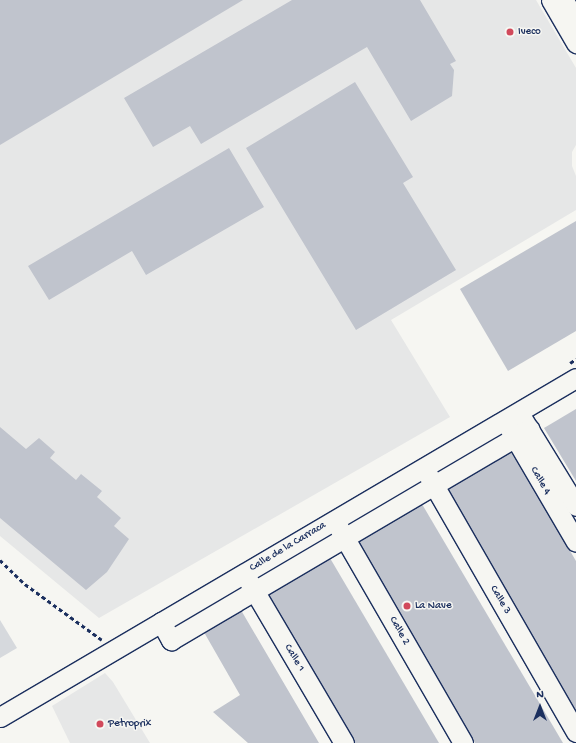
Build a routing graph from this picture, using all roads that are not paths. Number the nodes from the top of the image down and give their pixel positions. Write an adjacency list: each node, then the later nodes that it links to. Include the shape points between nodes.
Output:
1 (551, 0): 4 (street)
2 (562, 0): 3 (main road)
3 (576, 23)
4 (576, 43)
5 (576, 378): 6 (street, Calle de la Carraca)
6 (512, 416): 7 (street); 8 (street, Calle de la Carraca)
7 (522, 433): 9 (street); 10 (street); 13 (street, Calle 4)
8 (424, 467): 9 (street, Calle 3); 11 (street, Calle de la Carraca)
9 (433, 484): 12 (street); 18 (street, Calle 3)
10 (576, 506)
11 (334, 520): 12 (street, Calle 2); 14 (street, Calle de la Carraca)
12 (345, 538): 15 (street); 20 (street, Calle 2)
13 (576, 542)
14 (244, 573): 15 (street, Calle 1); 16 (street, Calle de la Carraca)
15 (254, 591): 16 (street, via 171,640); 19 (street, Calle 1)
16 (161, 622): 17 (street, Calle de la Carraca)
17 (0, 717)
18 (576, 732)
19 (344, 743)
20 (463, 743)

